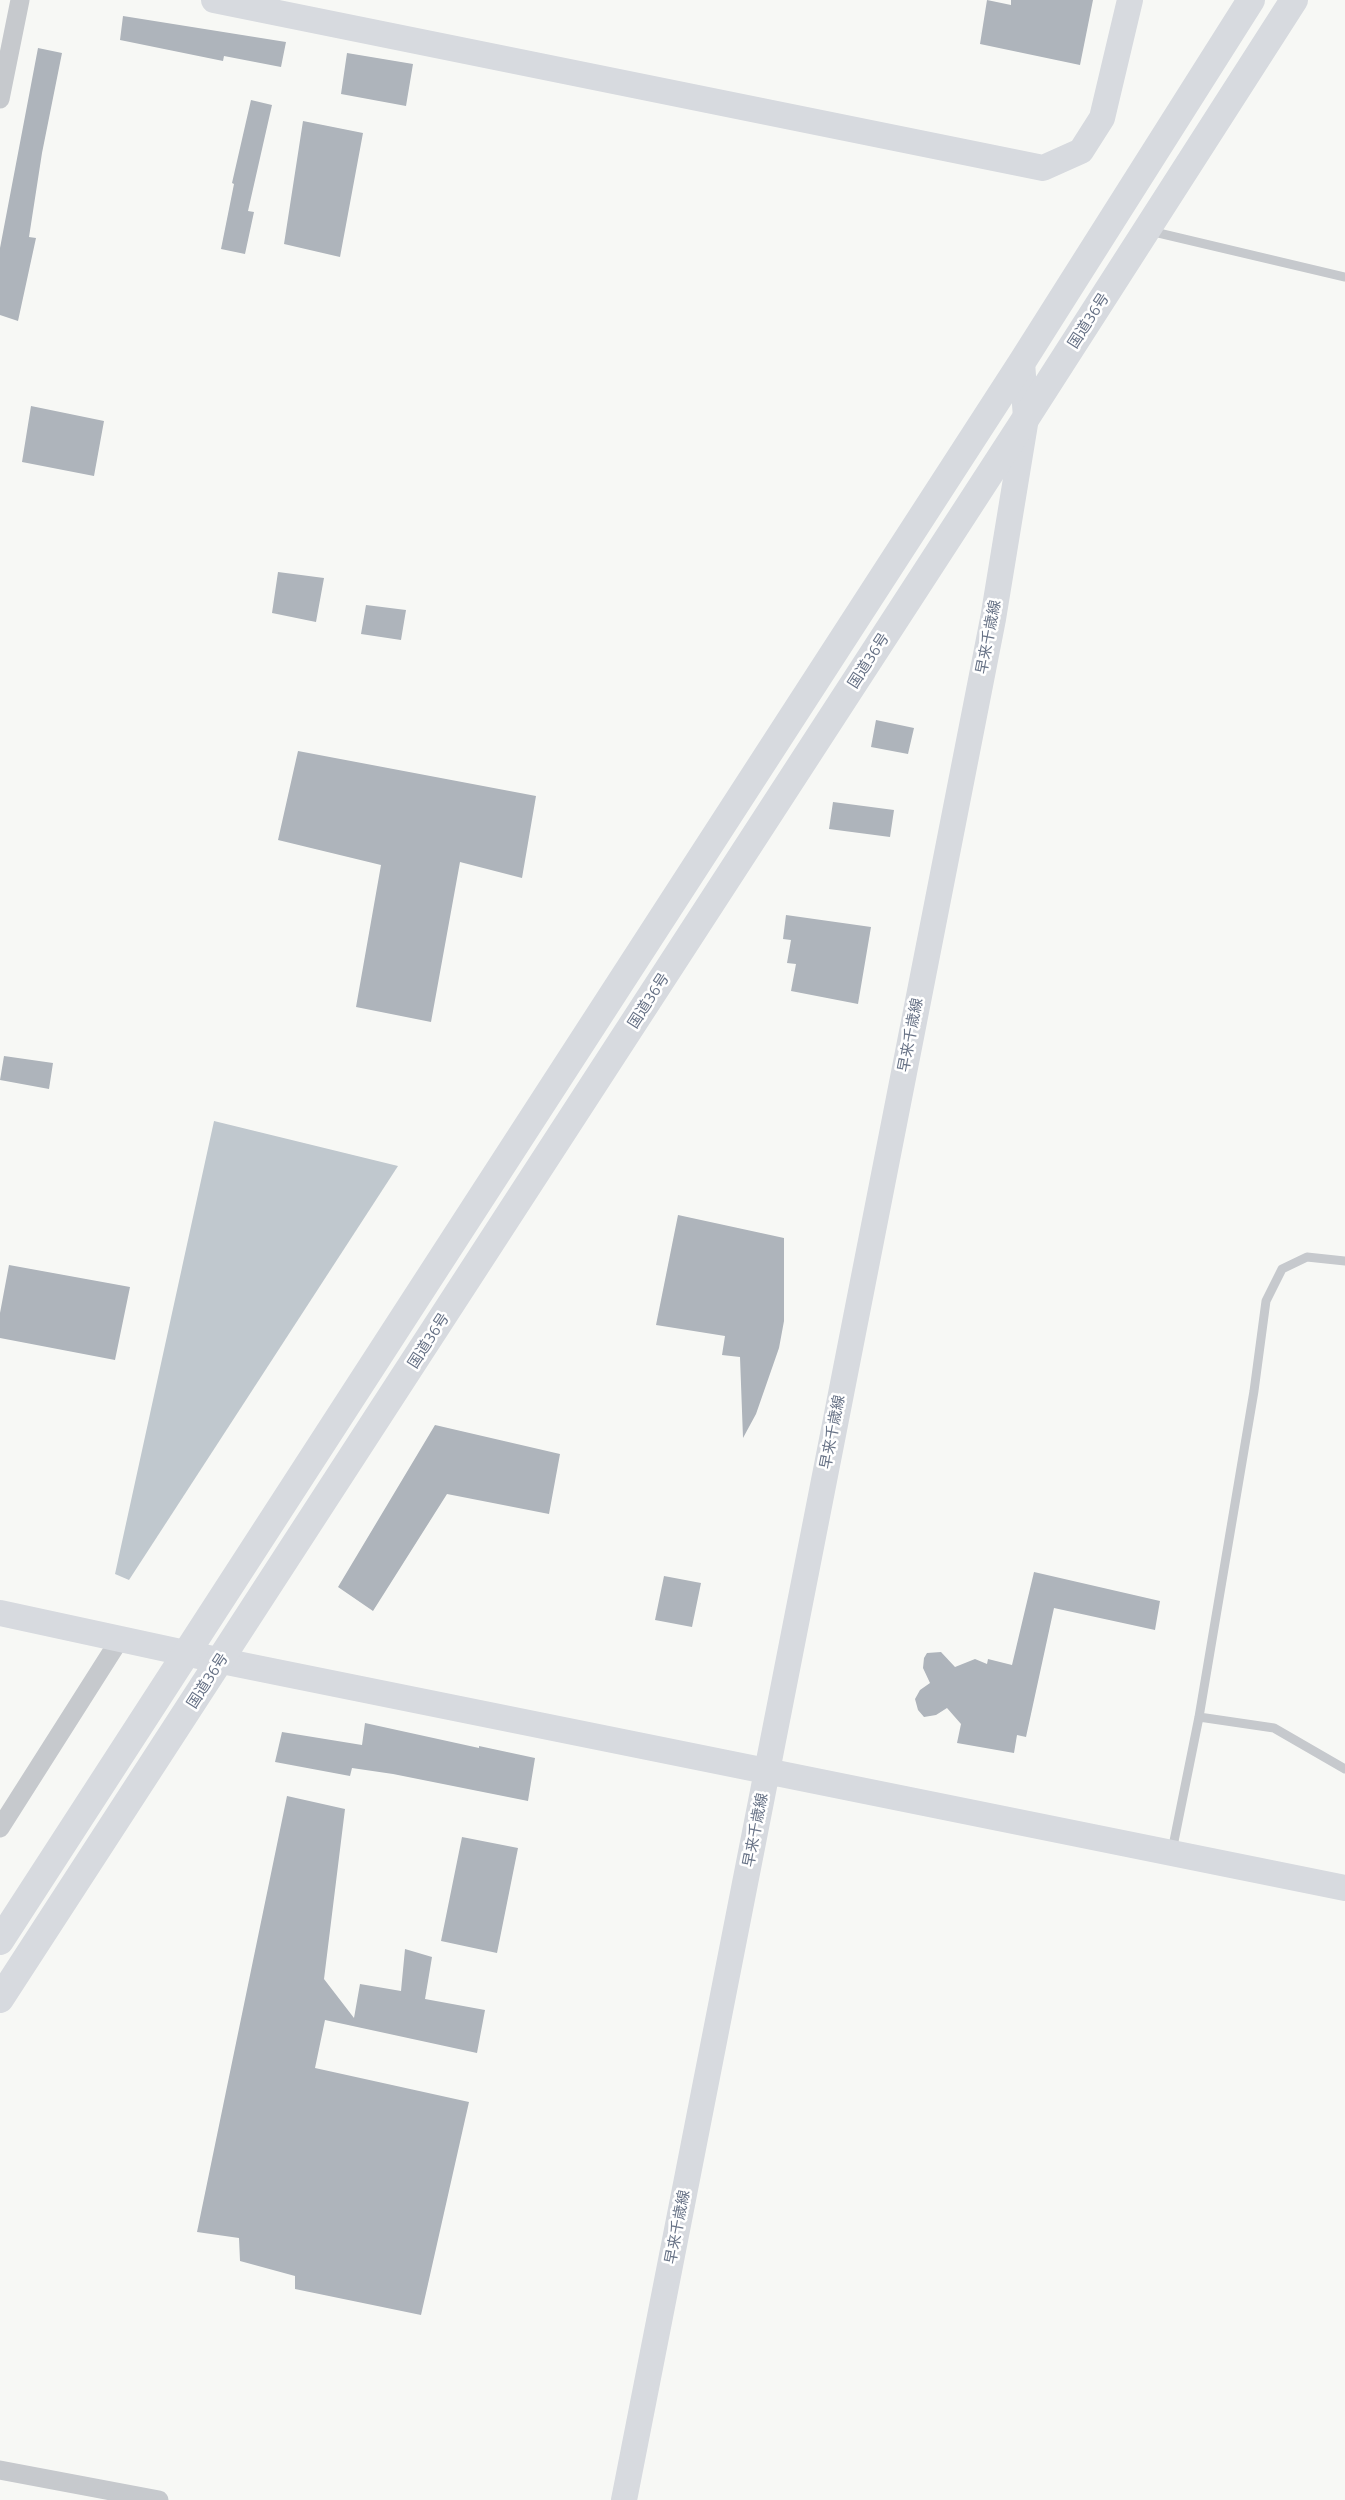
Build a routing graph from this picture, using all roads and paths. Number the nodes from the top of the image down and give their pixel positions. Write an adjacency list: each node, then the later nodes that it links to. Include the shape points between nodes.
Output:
1 (20, 0): 6 (street)
2 (214, 0): 3 (street, via 1043,168 1082,151 1102,118)
3 (1130, 0)
4 (1251, 0): 9 (highway)
5 (1294, 0): 7 (highway, 国道36号)
6 (0, 98)
7 (1147, 230): 8 (lane); 10 (highway, 国道36号)
8 (1345, 277)
9 (1022, 362): 10 (street, 早来千歳線); 14 (highway)
10 (1026, 418): 15 (highway, 国道36号); 18 (street, 早来千歳線, via 993,619)
11 (1345, 1261): 16 (lane, via 1307,1257 1282,1270 1266,1301)
12 (0, 1613): 13 (street)
13 (120, 1639): 14 (street); 19 (street)
14 (185, 1652): 15 (street); 22 (highway)
15 (222, 1661): 18 (street); 23 (highway, 国道36号)
16 (1200, 1716): 17 (lane, via 1274,1728); 20 (lane)
17 (1345, 1769)
18 (767, 1770): 20 (street); 26 (street, 早来千歳線)
19 (0, 1828)
20 (1172, 1853): 21 (street)
21 (1345, 1888)
22 (0, 1941)
23 (0, 1999)
24 (0, 2470): 25 (street)
25 (159, 2500)
26 (624, 2500)

